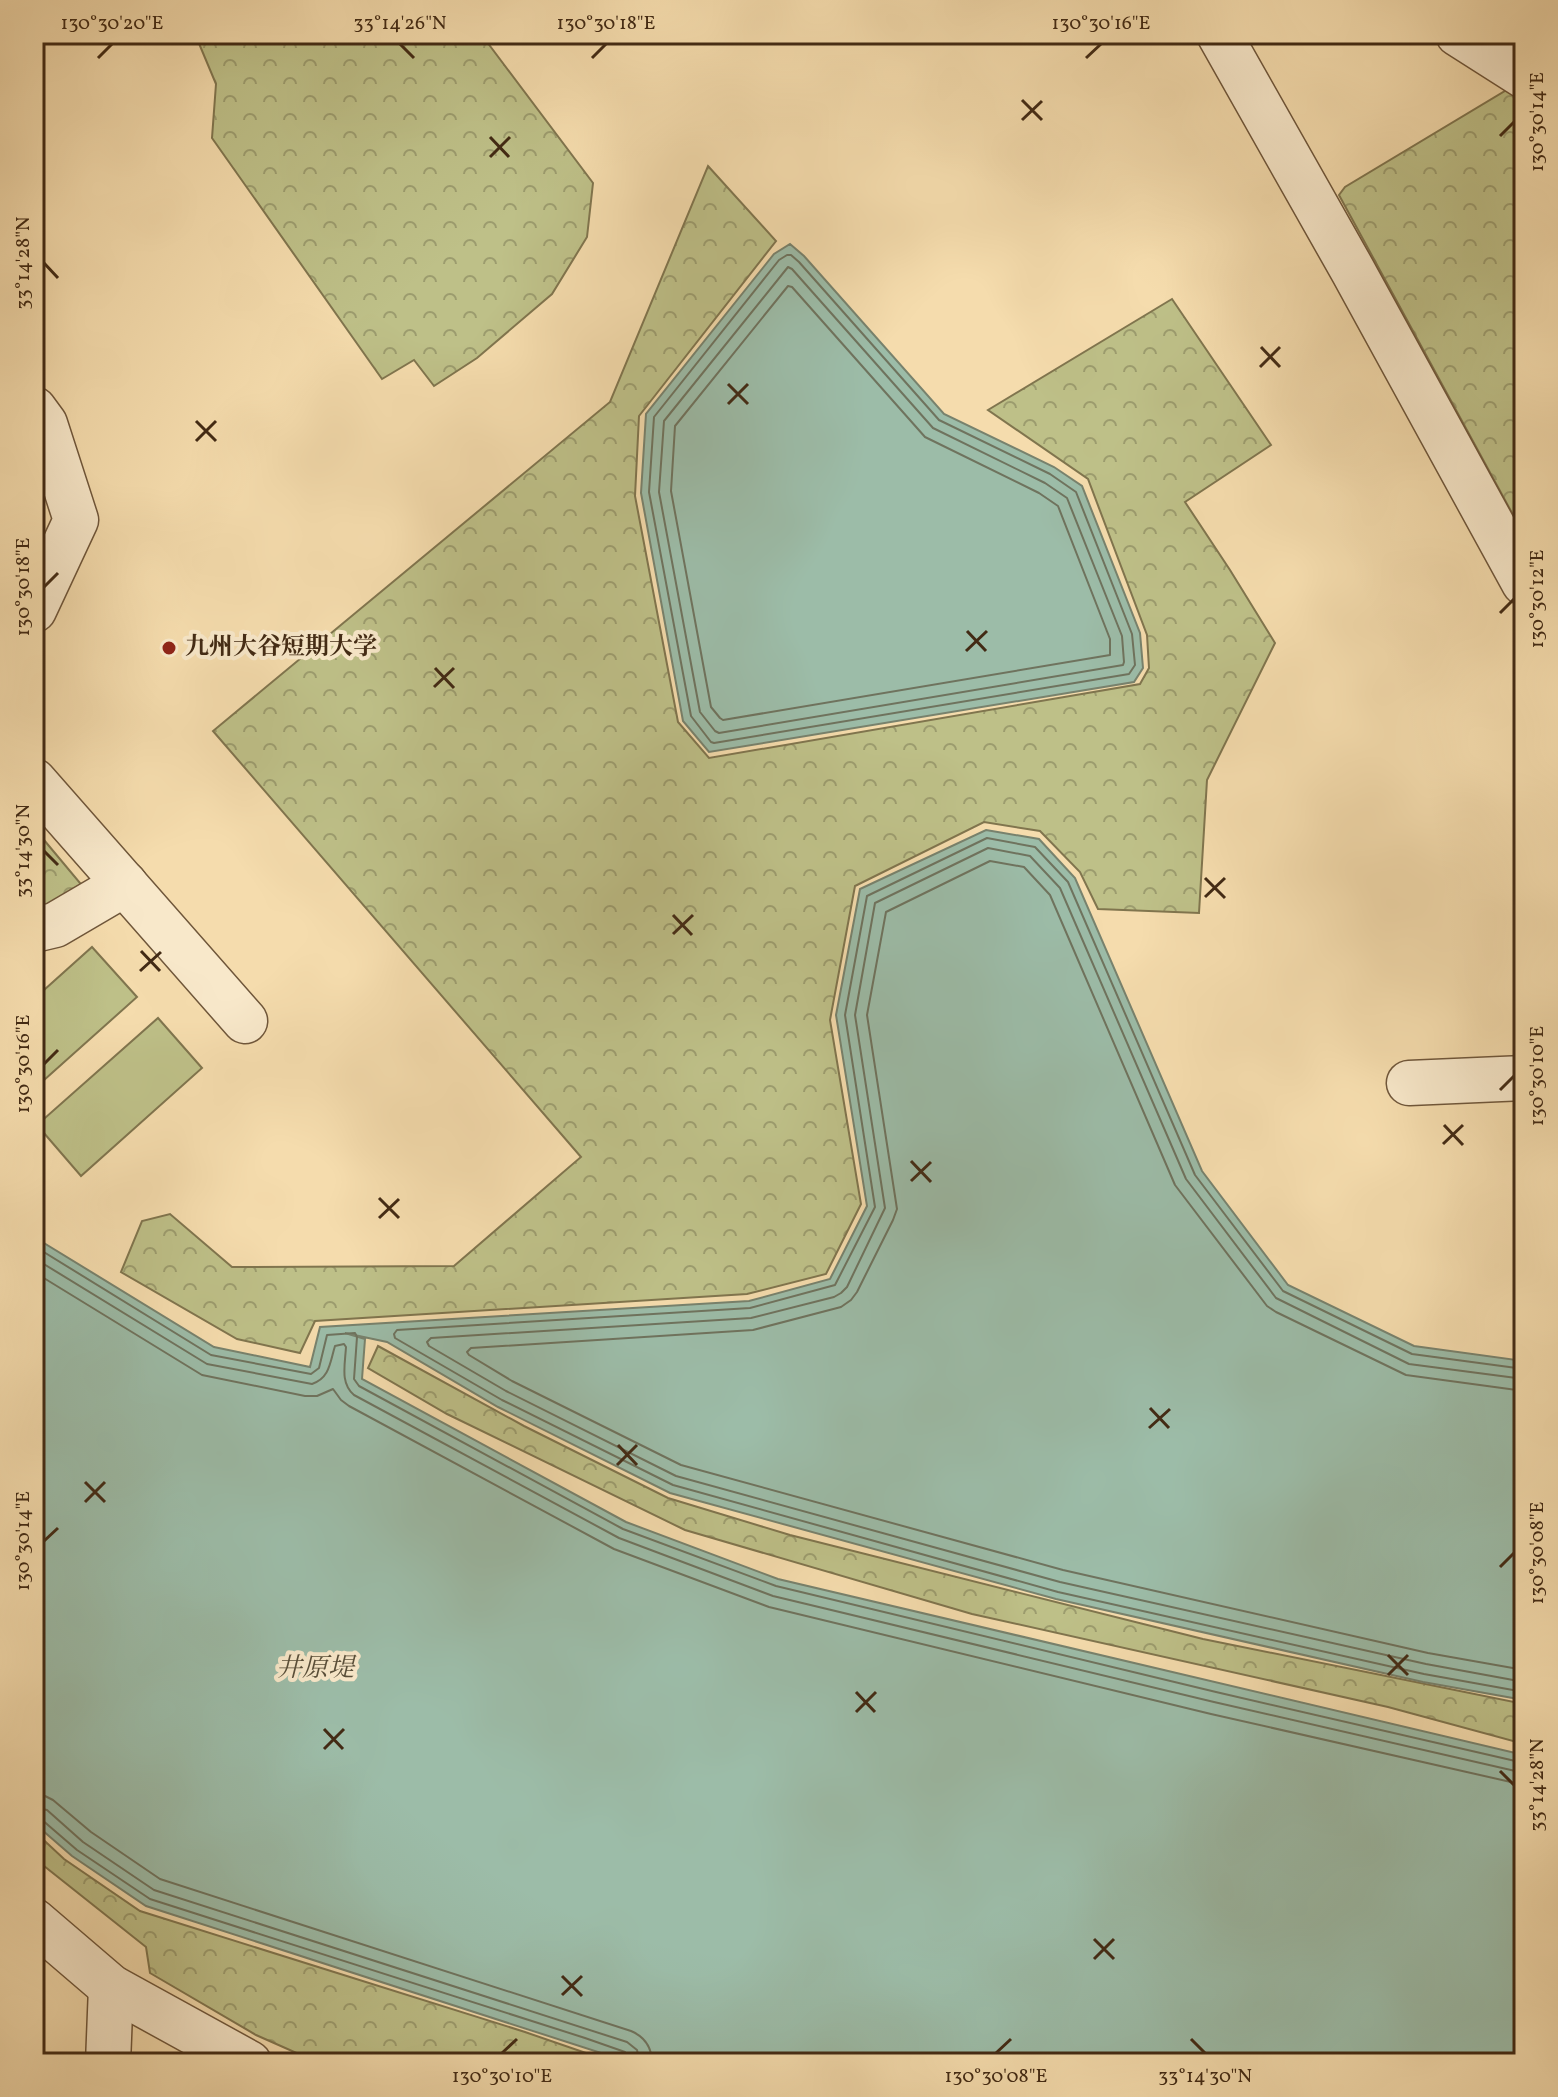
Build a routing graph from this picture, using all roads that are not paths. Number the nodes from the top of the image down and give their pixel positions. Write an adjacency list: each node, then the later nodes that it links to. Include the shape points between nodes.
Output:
1 (1219, 34): 5 (street)
2 (1458, 34): 3 (street)
3 (1511, 55)
4 (34, 409): 6 (street, via 45,424 76,520)
5 (1524, 583)
6 (34, 610)
7 (34, 781): 8 (street)
8 (125, 884): 9 (street, via 55,925); 10 (street)
9 (34, 930)
10 (245, 1021)
11 (1524, 1078): 12 (street)
12 (1409, 1083)
13 (34, 1921): 14 (street)
14 (111, 1987): 15 (street); 16 (street)
15 (108, 2063)
16 (249, 2063)

